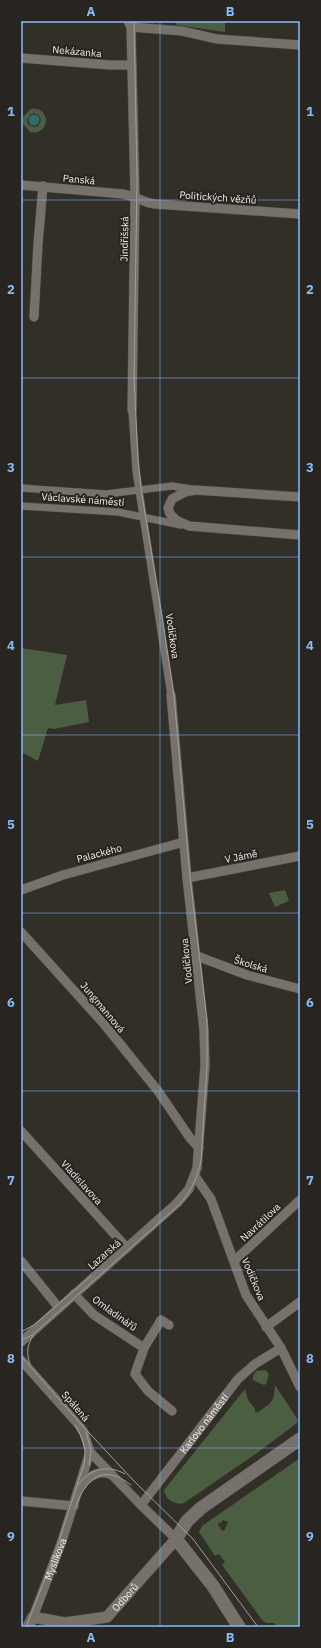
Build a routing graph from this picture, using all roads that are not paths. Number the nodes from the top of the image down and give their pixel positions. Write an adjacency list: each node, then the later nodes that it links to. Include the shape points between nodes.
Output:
1 (129, 24): 2 (street, via 217,39); 4 (street, Jindřišská)
2 (300, 45)
3 (21, 58): 4 (street, Nekázanka)
4 (132, 65): 7 (street, Jindřišská)
5 (21, 185): 6 (street, Panská)
6 (43, 186): 7 (street, Panská); 9 (street)
7 (135, 197): 8 (street, Politických vězňů, via 155,204); 10 (street, Jindřišská)
8 (300, 214)
9 (34, 317)
10 (132, 410): 11 (street, Jindřišská)
11 (135, 458): 13 (street, Václavské náměstí)
12 (21, 488): 13 (street, Václavské náměstí, via 106,494)
13 (139, 490): 14 (street, Václavské náměstí, via 172,486); 17 (street, Václavské náměstí)
14 (195, 490): 15 (street, Václavské náměstí); 18 (street, Václavské náměstí, via 172,499 169,505 172,517)
15 (300, 497)
16 (21, 506): 17 (street, Václavské náměstí, via 118,512)
17 (143, 517): 18 (street, Václavské náměstí); 20 (street, Václavské náměstí)
18 (189, 526): 19 (street, Václavské náměstí)
19 (300, 535)
20 (148, 552): 21 (street, Vodičkova)
21 (171, 695): 22 (street, Vodičkova)
22 (184, 842): 24 (street, Vodičkova); 25 (street, Palackého, via 63,875)
23 (300, 856): 24 (street, V Jámě)
24 (187, 878): 27 (street, Vodičkova)
25 (21, 890)
26 (21, 932): 30 (street, Jungmannová, via 104,1024)
27 (196, 956): 28 (street, Školská, via 247,975); 30 (street, Vodičkova, via 206,1065)
28 (300, 989)
29 (21, 1131): 33 (street, Vladislavova)
30 (200, 1148): 31 (street, Vodičkova)
31 (195, 1176): 33 (street, Lazarská, via 189,1189 177,1203); 34 (street, Vodičkova, via 211,1198)
32 (300, 1200): 34 (street, Navrátilova)
33 (127, 1248): 36 (street, Lazarská)
34 (234, 1260): 40 (street, Vodičkova, via 246,1295)
35 (21, 1261): 38 (street)
36 (74, 1294): 38 (street, Lazarská); 42 (street, Omladinářů, via 94,1315)
37 (300, 1302): 40 (street)
38 (59, 1308): 41 (street, Lazarská)
39 (169, 1324): 42 (street, via 161,1320)
40 (266, 1327): 43 (street, Vodičkova)
41 (21, 1342)
42 (144, 1348): 46 (street, via 135,1374 148,1392)
43 (281, 1348): 45 (street); 52 (street, Karlovo náměstí, via 238,1379)
44 (21, 1360): 48 (street, Spálená, via 84,1433)
45 (300, 1387)
46 (172, 1412)
47 (300, 1439): 54 (main road, via 198,1511 187,1521)
48 (90, 1452): 49 (street, Spálená); 50 (street, Myslíkova)
49 (112, 1475): 50 (street, via 104,1472 94,1475); 52 (street, Spálená)
50 (78, 1489): 53 (street, Myslíkova)
51 (21, 1501): 53 (street)
52 (141, 1505): 54 (street)
53 (74, 1506): 55 (street, Myslíkova)
54 (176, 1539): 56 (street, Odborů, via 107,1616); 58 (main road, via 213,1586)
55 (33, 1617): 56 (street, Odborů); 57 (street, Myslíkova)
56 (65, 1625)
57 (28, 1627)
58 (239, 1627)

